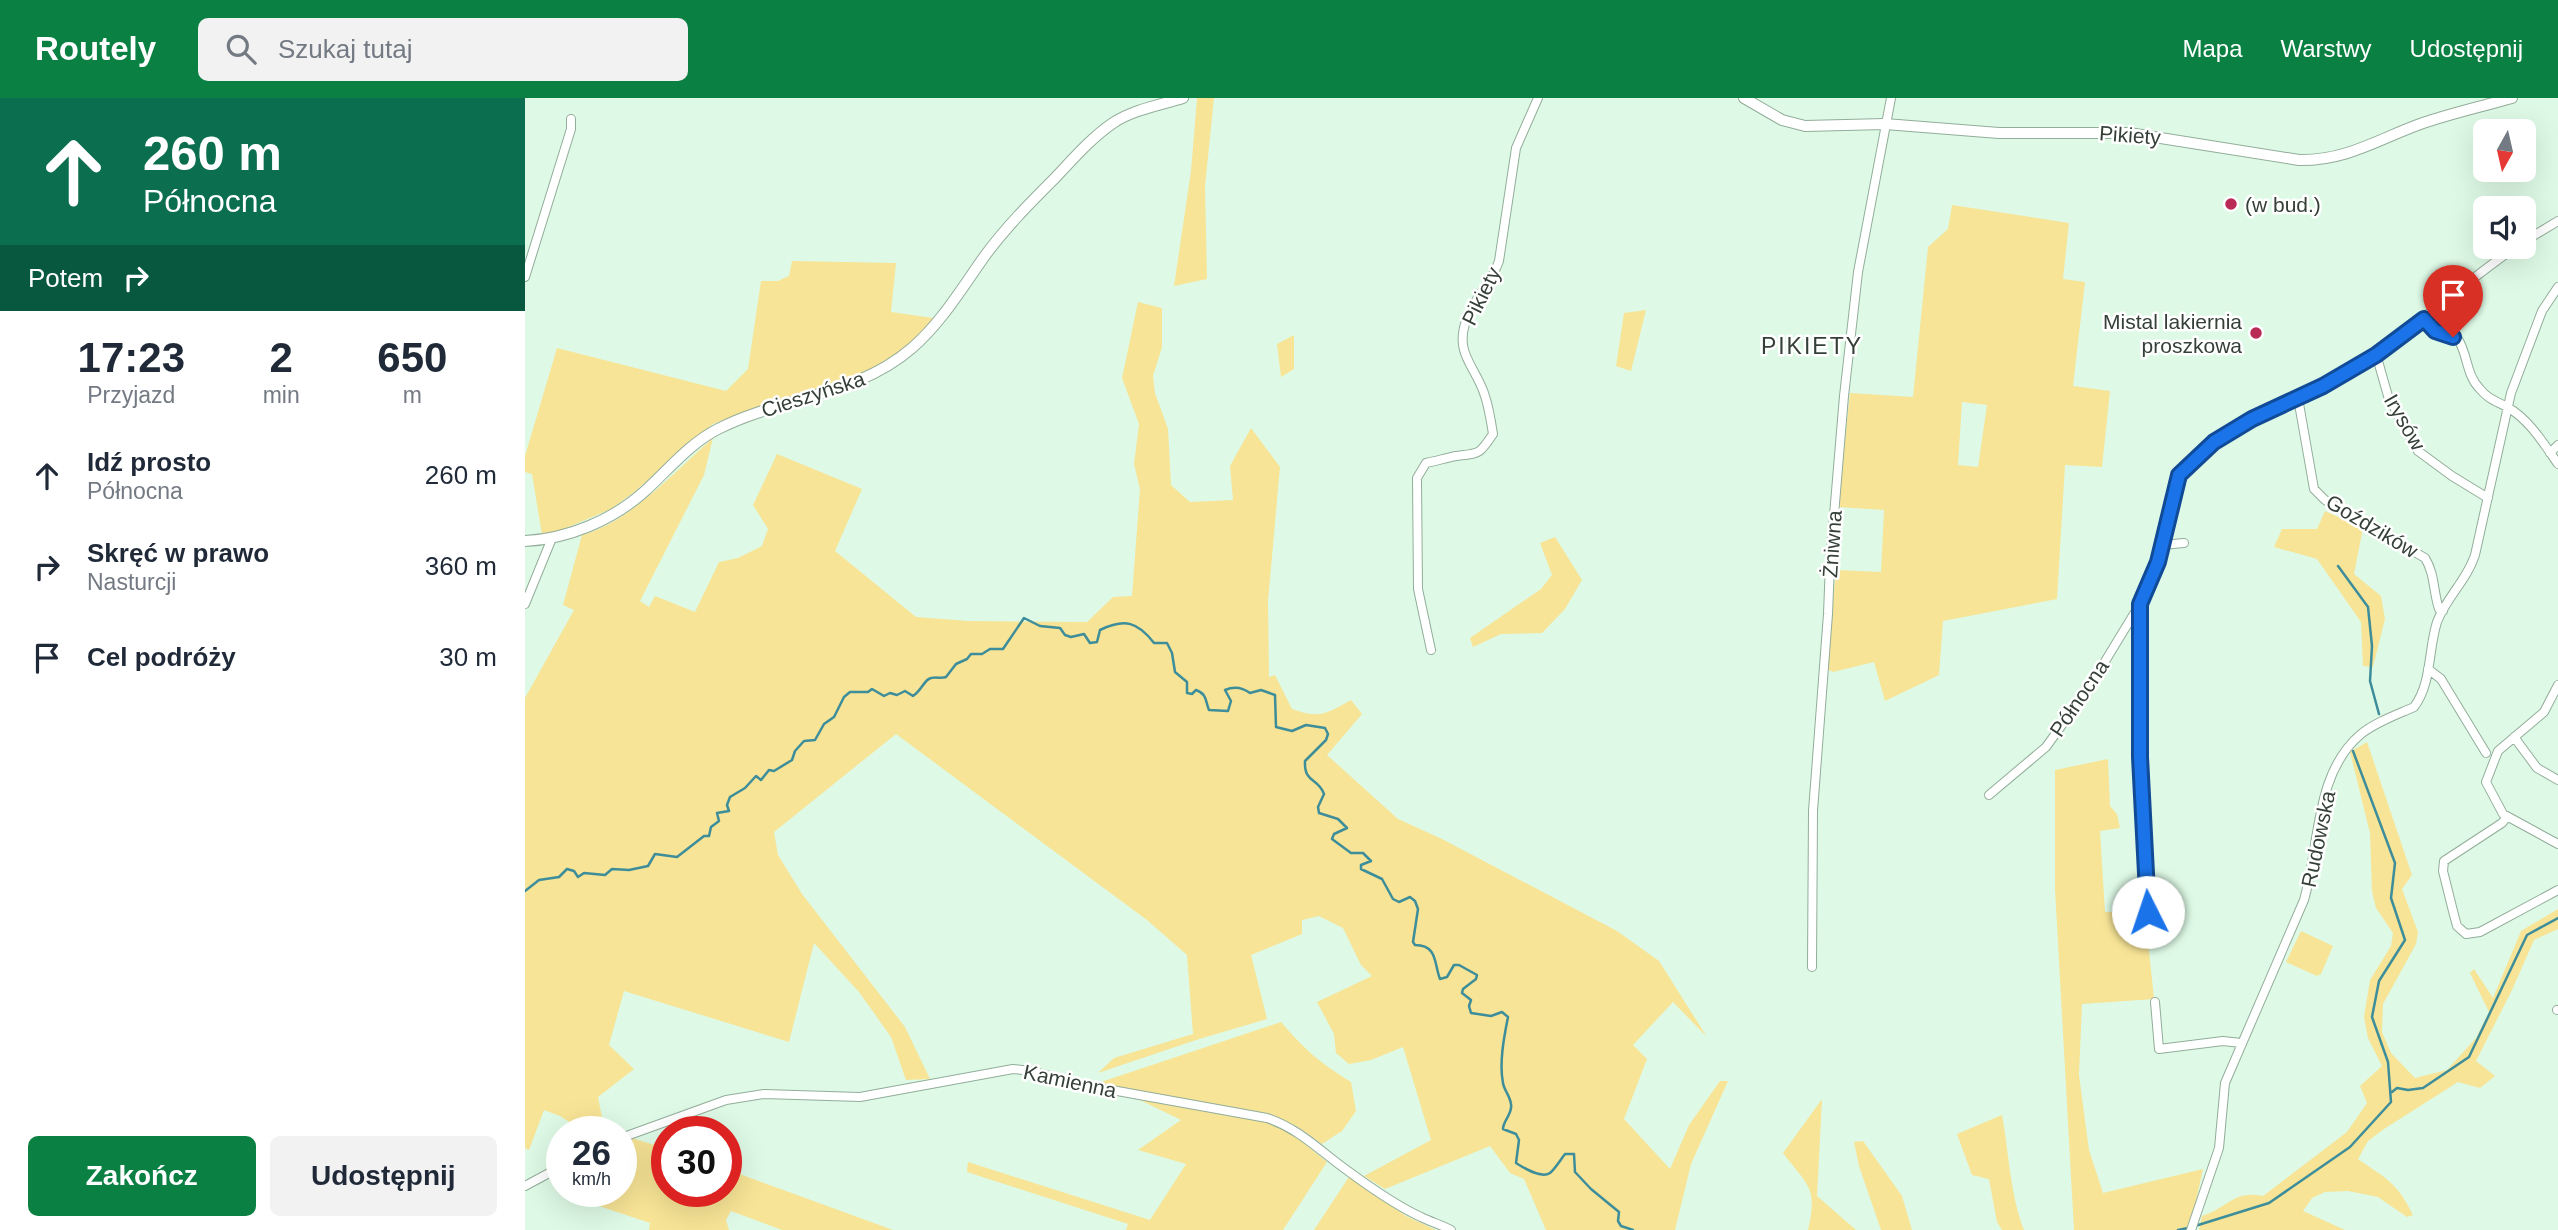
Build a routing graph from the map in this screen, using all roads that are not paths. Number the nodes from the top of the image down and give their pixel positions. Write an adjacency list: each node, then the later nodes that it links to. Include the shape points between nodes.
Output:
1 (1183, 98): 21 (street, Cieszyńska, via 1114,122 1082,149 987,253 935,325 895,362 853,384 715,430 621,509)
2 (1538, 98): 28 (street, Pikiety, via 1516,148 1495,274 1468,316 1463,333 1466,361 1485,393 1493,434 1472,456 1426,463 1417,478 1418,589)
3 (1744, 98): 7 (street, Pikiety, via 1781,120 1805,126)
4 (1891, 98): 7 (street, Żniwna)
5 (2512, 98): 7 (street, Pikiety, via 2423,123 2352,153 2315,160 2129,133 1999,133)
6 (571, 119): 11 (street)
7 (1885, 124): 39 (street, Żniwna, via 1858,272 1835,495 1813,811)
8 (2558, 221): 9 (street)
9 (2536, 234)
10 (2501, 259): 13 (street, Północna)
11 (525, 277)
12 (2558, 287): 16 (street, Rudowska, via 2542,311)
13 (2424, 319): 14 (street, Północna); 16 (street, via 2435,331 2458,339 2473,382 2490,400)
14 (2376, 355): 15 (street, Północna); 20 (street, Irysów, via 2388,396 2419,451)
15 (2298, 398): 24 (street, Północna, via 2214,442 2179,475); 27 (street, Goździków, via 2313,489 2425,558)
16 (2507, 407): 18 (street); 20 (street, Rudowska)
17 (2558, 445): 18 (street)
18 (2550, 453): 19 (street)
19 (2558, 464)
20 (2488, 498): 27 (street, Rudowska, via 2472,566)
21 (552, 538): 22 (street, Cieszyńska); 25 (street)
22 (525, 541)
23 (2184, 543): 24 (street)
24 (2162, 545): 26 (street, Północna)
25 (525, 604)
26 (2140, 604): 34 (street, Północna, via 2046,747); 38 (street, via 2140,757)
27 (2443, 611): 29 (street, Rudowska)
28 (1431, 650)
29 (2428, 669): 32 (street, via 2441,679); 41 (street, Rudowska, via 2414,707 2361,734 2332,775 2304,900)
30 (2557, 688): 31 (street, via 2544,712)
31 (2514, 737): 33 (street, via 2537,768); 35 (street, via 2498,751 2486,782)
32 (2486, 753)
33 (2558, 780)
34 (1989, 795)
35 (2507, 817): 36 (street); 37 (street, via 2444,861 2457,926 2466,934 2480,933)
36 (2558, 844)
37 (2558, 891)
38 (2148, 912)
39 (1812, 967)
40 (2155, 1002): 41 (street, via 2159,1049)
41 (2241, 1043): 46 (street, Rudowska, via 2223,1094 2219,1148)
42 (637, 1132): 45 (street, Kamienna, via 726,1100 778,1094 860,1097 1013,1069 1031,1071 1283,1123 1388,1199)
43 (546, 1175): 44 (street)
44 (525, 1186)
45 (1451, 1230)
46 (2191, 1230)

